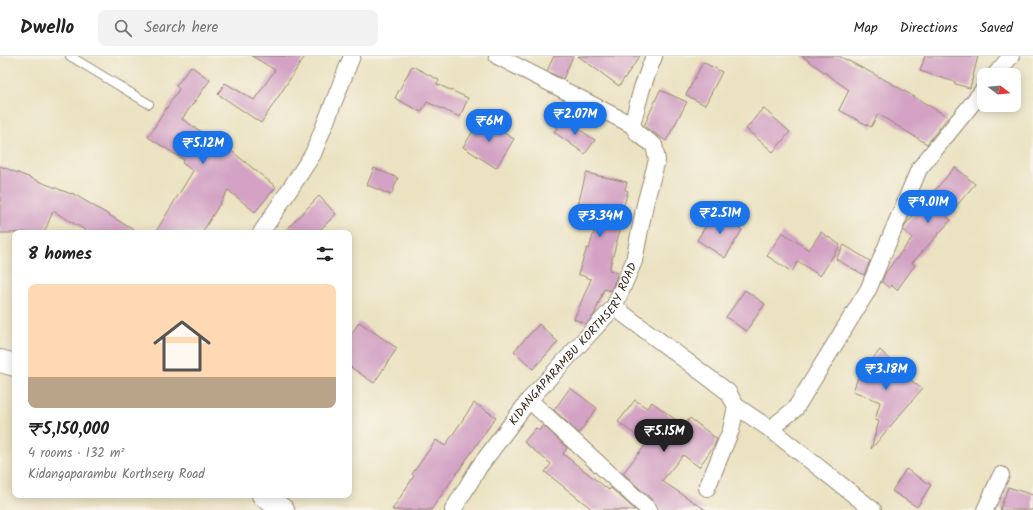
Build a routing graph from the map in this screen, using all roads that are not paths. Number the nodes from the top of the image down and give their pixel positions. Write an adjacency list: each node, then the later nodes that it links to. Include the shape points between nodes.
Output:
1 (70, 56): 8 (lane)
2 (352, 56): 10 (street, via 313,154)
3 (497, 56): 9 (street, KIDANGAPARAMBU KORTHSERY ROAD)
4 (654, 56): 9 (street)
5 (1011, 56): 6 (street)
6 (1001, 68)
7 (977, 98): 16 (street, via 919,169 868,290 795,409)
8 (149, 104)
9 (632, 125): 11 (street, KIDANGAPARAMBU KORTHSERY ROAD, via 638,134 654,145 657,160 634,261)
10 (262, 230)
11 (614, 307): 14 (street, KIDANGAPARAMBU KORTHSERY ROAD); 15 (street, via 728,392)
12 (0, 361): 13 (main road)
13 (12, 364)
14 (529, 400): 21 (street, KIDANGAPARAMBU KORTHSERY ROAD, via 479,467); 22 (street)
15 (736, 406): 16 (street); 18 (street, via 731,430)
16 (770, 429): 23 (street)
17 (1001, 476): 24 (street)
18 (707, 488)
19 (266, 498): 20 (main road)
20 (284, 510)
21 (453, 510)
22 (649, 510)
23 (873, 510)
24 (985, 510)

